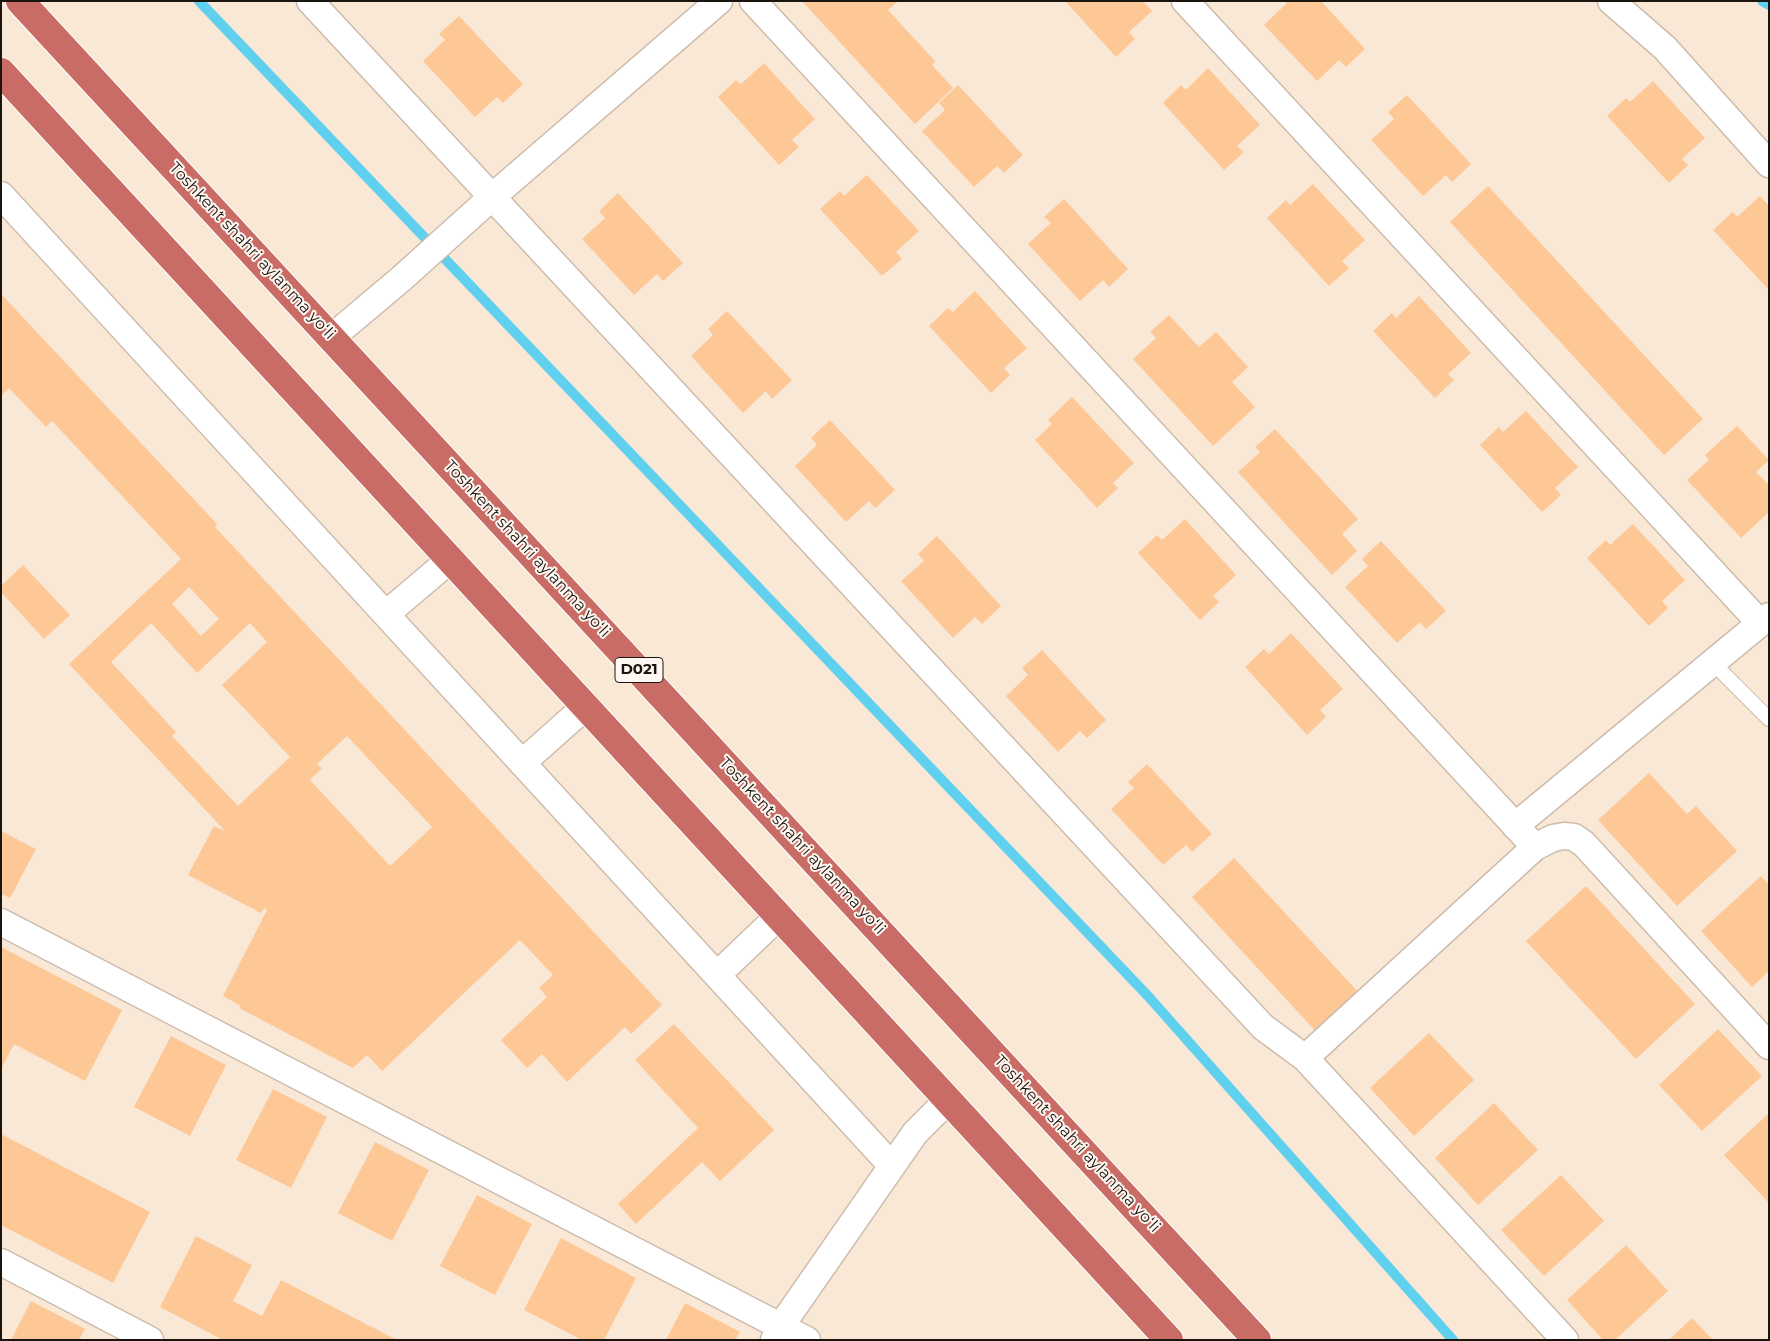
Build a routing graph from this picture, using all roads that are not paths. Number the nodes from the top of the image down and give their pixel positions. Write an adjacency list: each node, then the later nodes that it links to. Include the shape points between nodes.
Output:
1 (20, 1): 11 (highway, Toshkent shahri aylanma yoʻli / D021)
2 (310, 1): 10 (street)
3 (719, 1): 10 (street)
4 (753, 1): 19 (street)
5 (1185, 1): 14 (street)
6 (1611, 1): 8 (street, via 1665,48)
7 (1, 72): 12 (highway)
8 (1769, 164)
9 (1, 195): 13 (street)
10 (492, 197): 11 (street); 25 (street, via 1263,1027)
11 (332, 337): 33 (highway, Toshkent shahri aylanma yoʻli / D021)
12 (451, 559): 13 (street); 16 (highway)
13 (386, 614): 18 (street)
14 (1765, 620): 15 (street)
15 (1713, 663): 17 (lane); 19 (street)
16 (586, 706): 18 (street); 21 (highway)
17 (1769, 719)
18 (522, 763): 23 (street)
19 (1515, 826): 20 (street)
20 (1535, 847): 24 (street, via 1564,836 1574,837 1584,844); 25 (street)
21 (779, 916): 23 (street); 26 (highway)
22 (1, 922): 29 (street)
23 (717, 975): 27 (street)
24 (1769, 1046)
25 (1305, 1058): 34 (street)
26 (948, 1100): 27 (street, via 915,1134); 32 (highway)
27 (892, 1166): 29 (street)
28 (1, 1262): 30 (street)
29 (777, 1333): 31 (street)
30 (150, 1340)
31 (807, 1340)
32 (1169, 1340)
33 (1257, 1340)
34 (1565, 1340)

